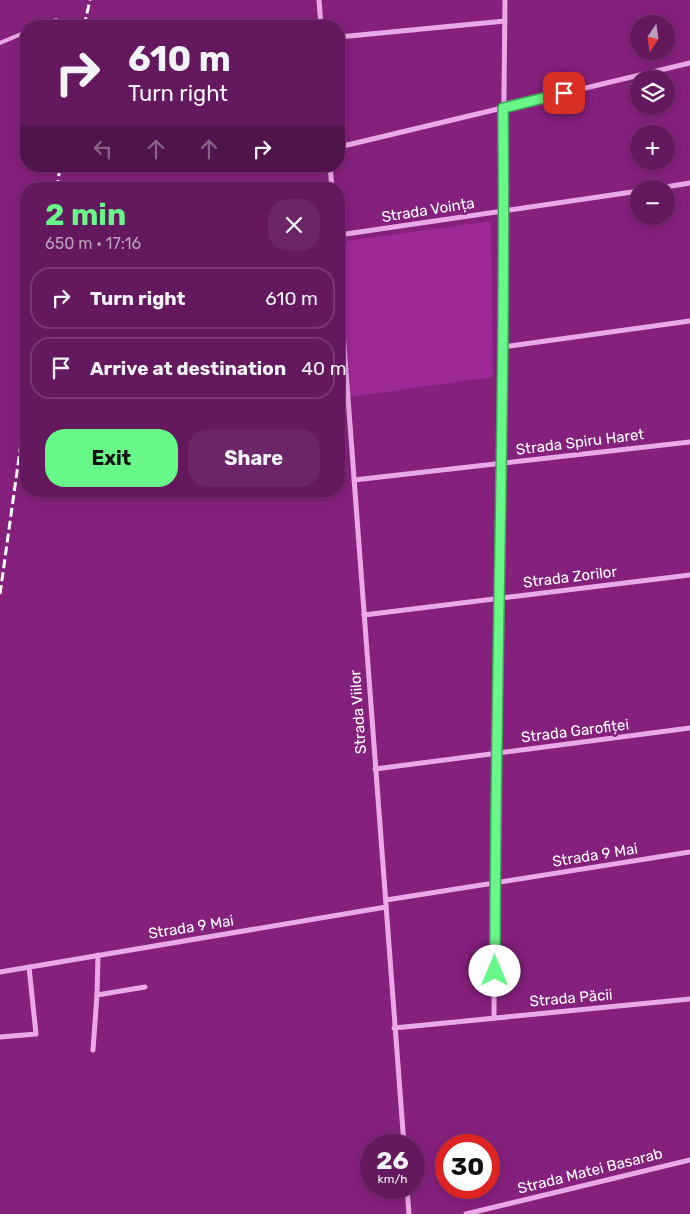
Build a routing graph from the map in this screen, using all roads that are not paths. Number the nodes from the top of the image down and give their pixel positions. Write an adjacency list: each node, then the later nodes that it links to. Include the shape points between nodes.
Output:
1 (319, 0): 3 (street)
2 (505, 0): 4 (street)
3 (321, 20)
4 (505, 21): 6 (street); 9 (street)
5 (20, 35): 7 (lane)
6 (345, 36)
7 (0, 43)
8 (690, 63): 9 (street)
9 (503, 108): 10 (street); 14 (street)
10 (345, 146)
11 (690, 183): 12 (street)
12 (675, 185)
13 (630, 192): 14 (street, Strada Voința)
14 (504, 211): 15 (street, Strada Voința); 17 (street)
15 (345, 234)
16 (690, 321): 17 (street)
17 (502, 347): 20 (street)
18 (345, 359): 21 (street, Strada Viilor)
19 (690, 442): 20 (street, Strada Spiru Haret)
20 (500, 464): 21 (street, Strada Spiru Haret); 23 (street)
21 (354, 480): 24 (street, Strada Viilor)
22 (690, 575): 23 (street, Strada Zorilor)
23 (498, 599): 24 (street, Strada Zorilor); 26 (street)
24 (364, 615): 27 (street, Strada Viilor)
25 (690, 728): 26 (street, Strada Garofiței)
26 (496, 754): 27 (street, Strada Garofiței); 29 (street)
27 (375, 769): 30 (street, Strada Viilor)
28 (690, 852): 29 (street, Strada 9 Mai)
29 (494, 884): 30 (street, Strada 9 Mai); 38 (street)
30 (386, 900): 31 (street, Strada Viilor)
31 (386, 907): 32 (street, Strada 9 Mai); 39 (street, Strada Viilor)
32 (98, 955): 33 (street, Strada 9 Mai); 36 (street)
33 (30, 967): 34 (street, Strada 9 Mai); 40 (street, via 36,1034)
34 (0, 972)
35 (144, 987): 36 (street)
36 (97, 995): 41 (street)
37 (690, 999): 38 (street, Strada Păcii)
38 (494, 1018): 39 (street, Strada Păcii)
39 (394, 1028): 42 (street, Strada Viilor)
40 (0, 1037)
41 (93, 1050)
42 (403, 1134)
43 (690, 1160): 45 (street, Strada Matei Basarab)
44 (408, 1199): 46 (street)
45 (495, 1207): 47 (street, Strada Matei Basarab); 48 (street)
46 (409, 1214)
47 (466, 1214)
48 (495, 1214)

